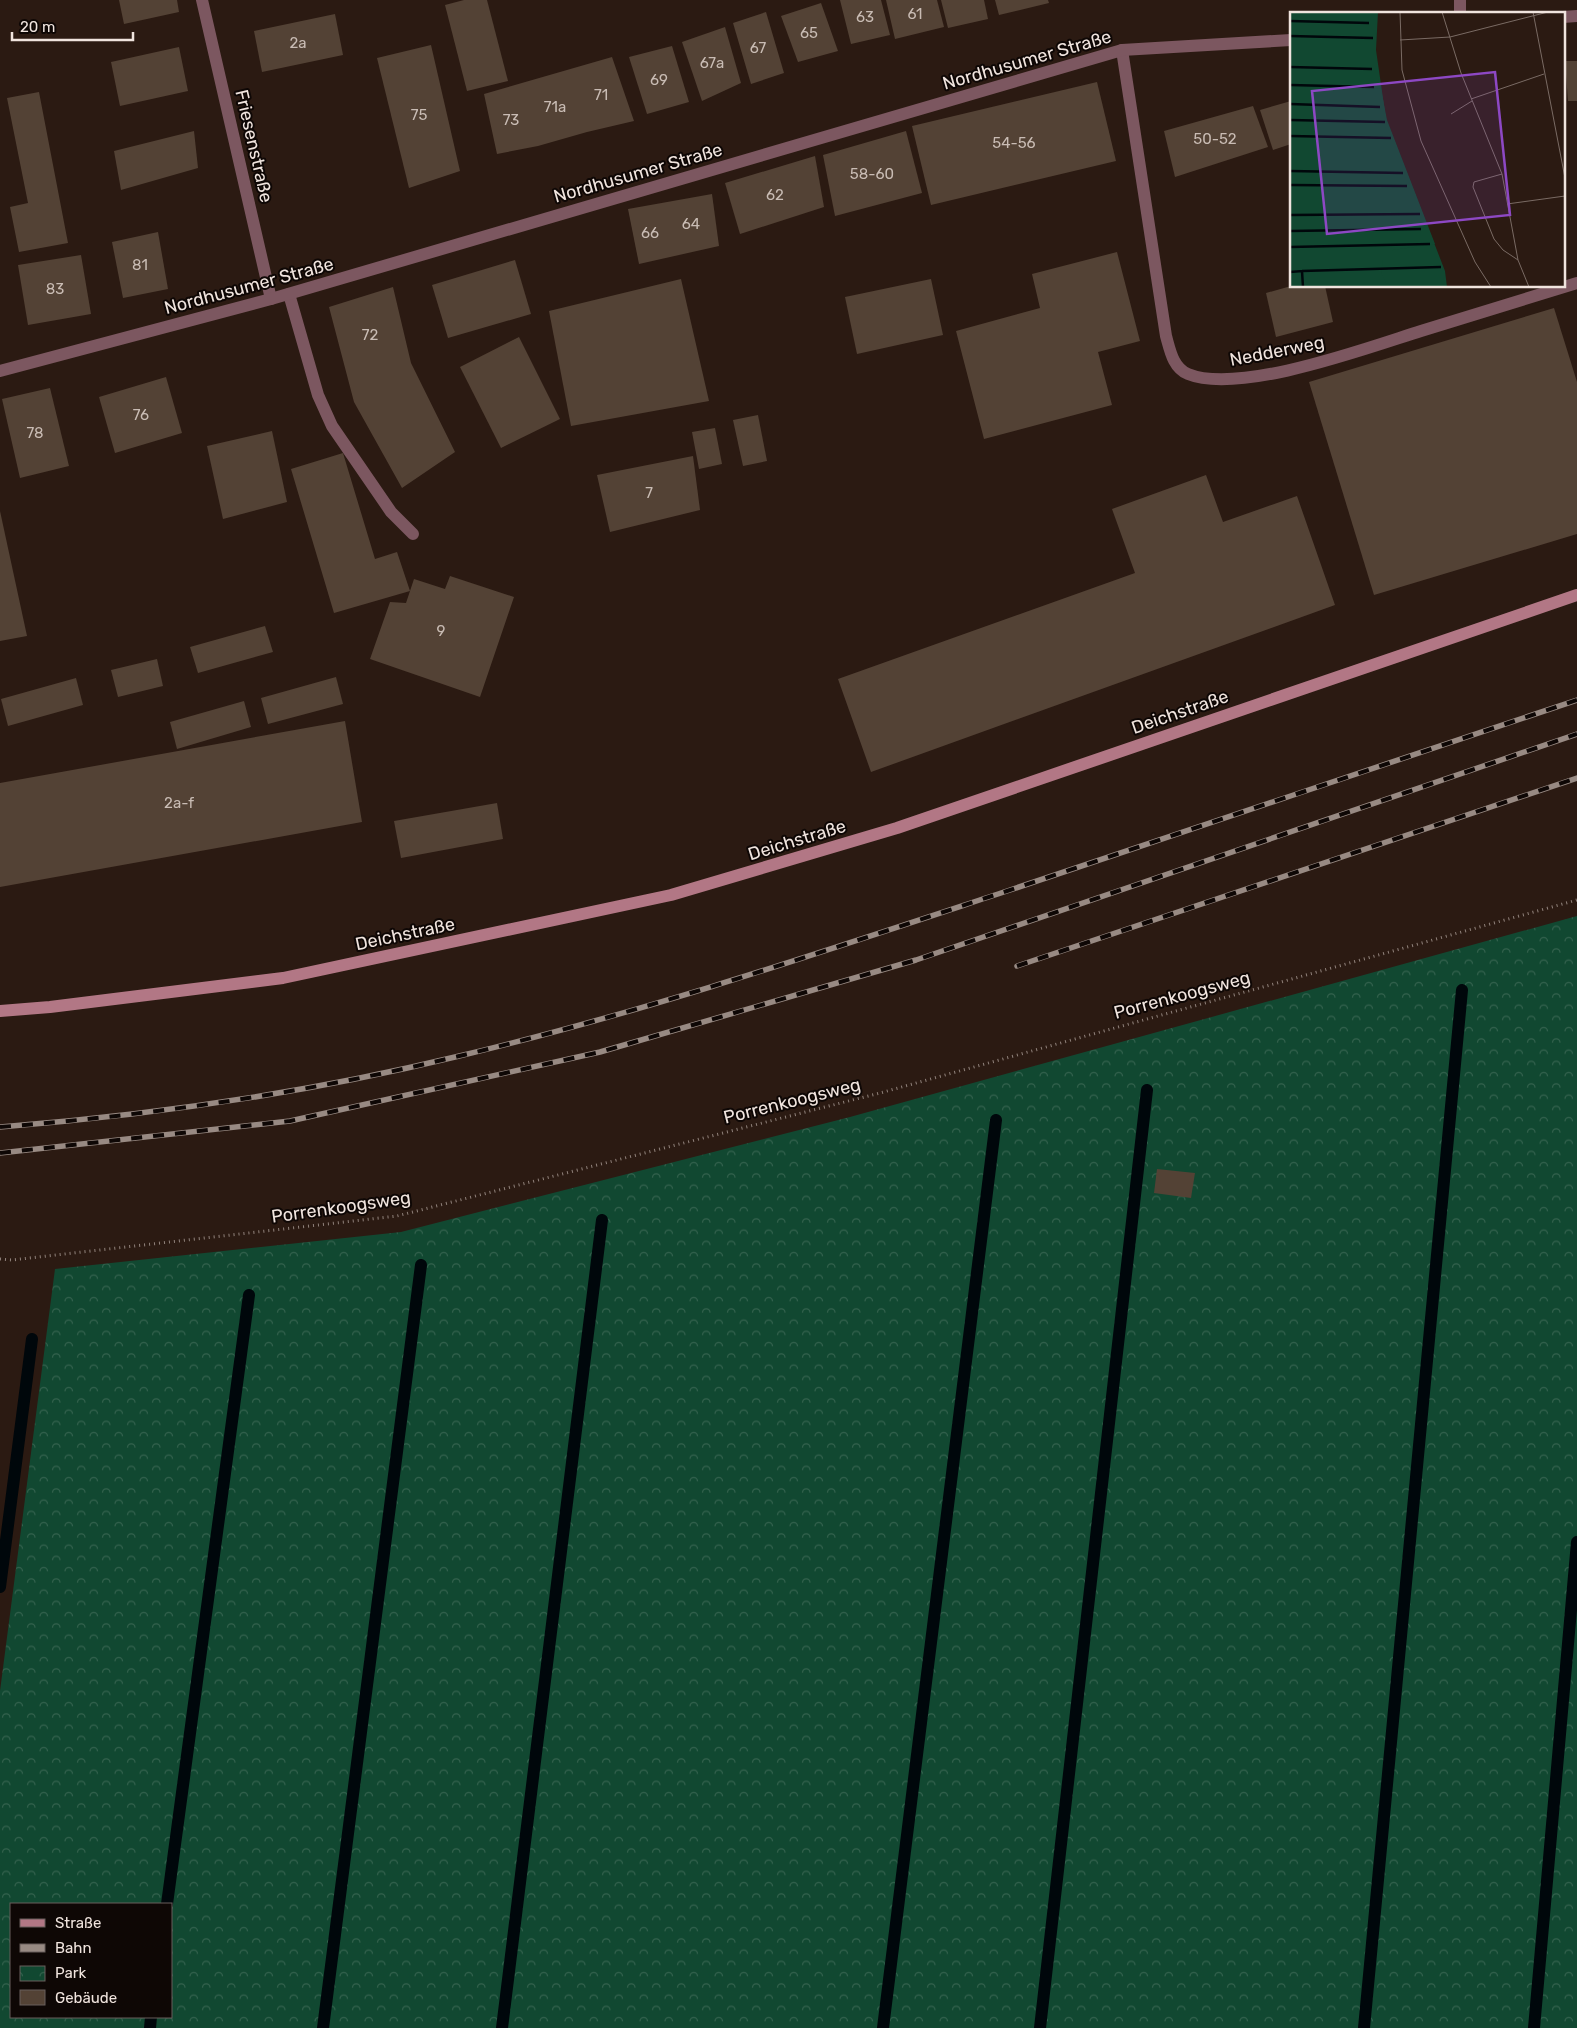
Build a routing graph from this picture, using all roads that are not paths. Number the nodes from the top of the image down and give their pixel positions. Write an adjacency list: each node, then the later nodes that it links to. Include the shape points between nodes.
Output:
1 (202, 0): 10 (street, Friesenstraße)
2 (1577, 16): 3 (street)
3 (1564, 17)
4 (1290, 40): 5 (street, Nordhusumer Straße)
5 (1122, 50): 8 (street, Nedderweg, via 1166,336 1173,361 1187,374 1232,380 1313,364); 9 (street, Nordhusumer Straße)
6 (1577, 283): 7 (street, Nedderweg)
7 (1564, 287)
8 (1561, 288)
9 (289, 294): 10 (street, Nordhusumer Straße); 12 (street, via 318,395 332,426 391,512)
10 (271, 299): 11 (street, Nordhusumer Straße)
11 (0, 371)
12 (413, 534)
13 (1577, 595): 14 (main road, Deichstraße, via 897,828 671,895 283,978 50,1008)
14 (0, 1011)

